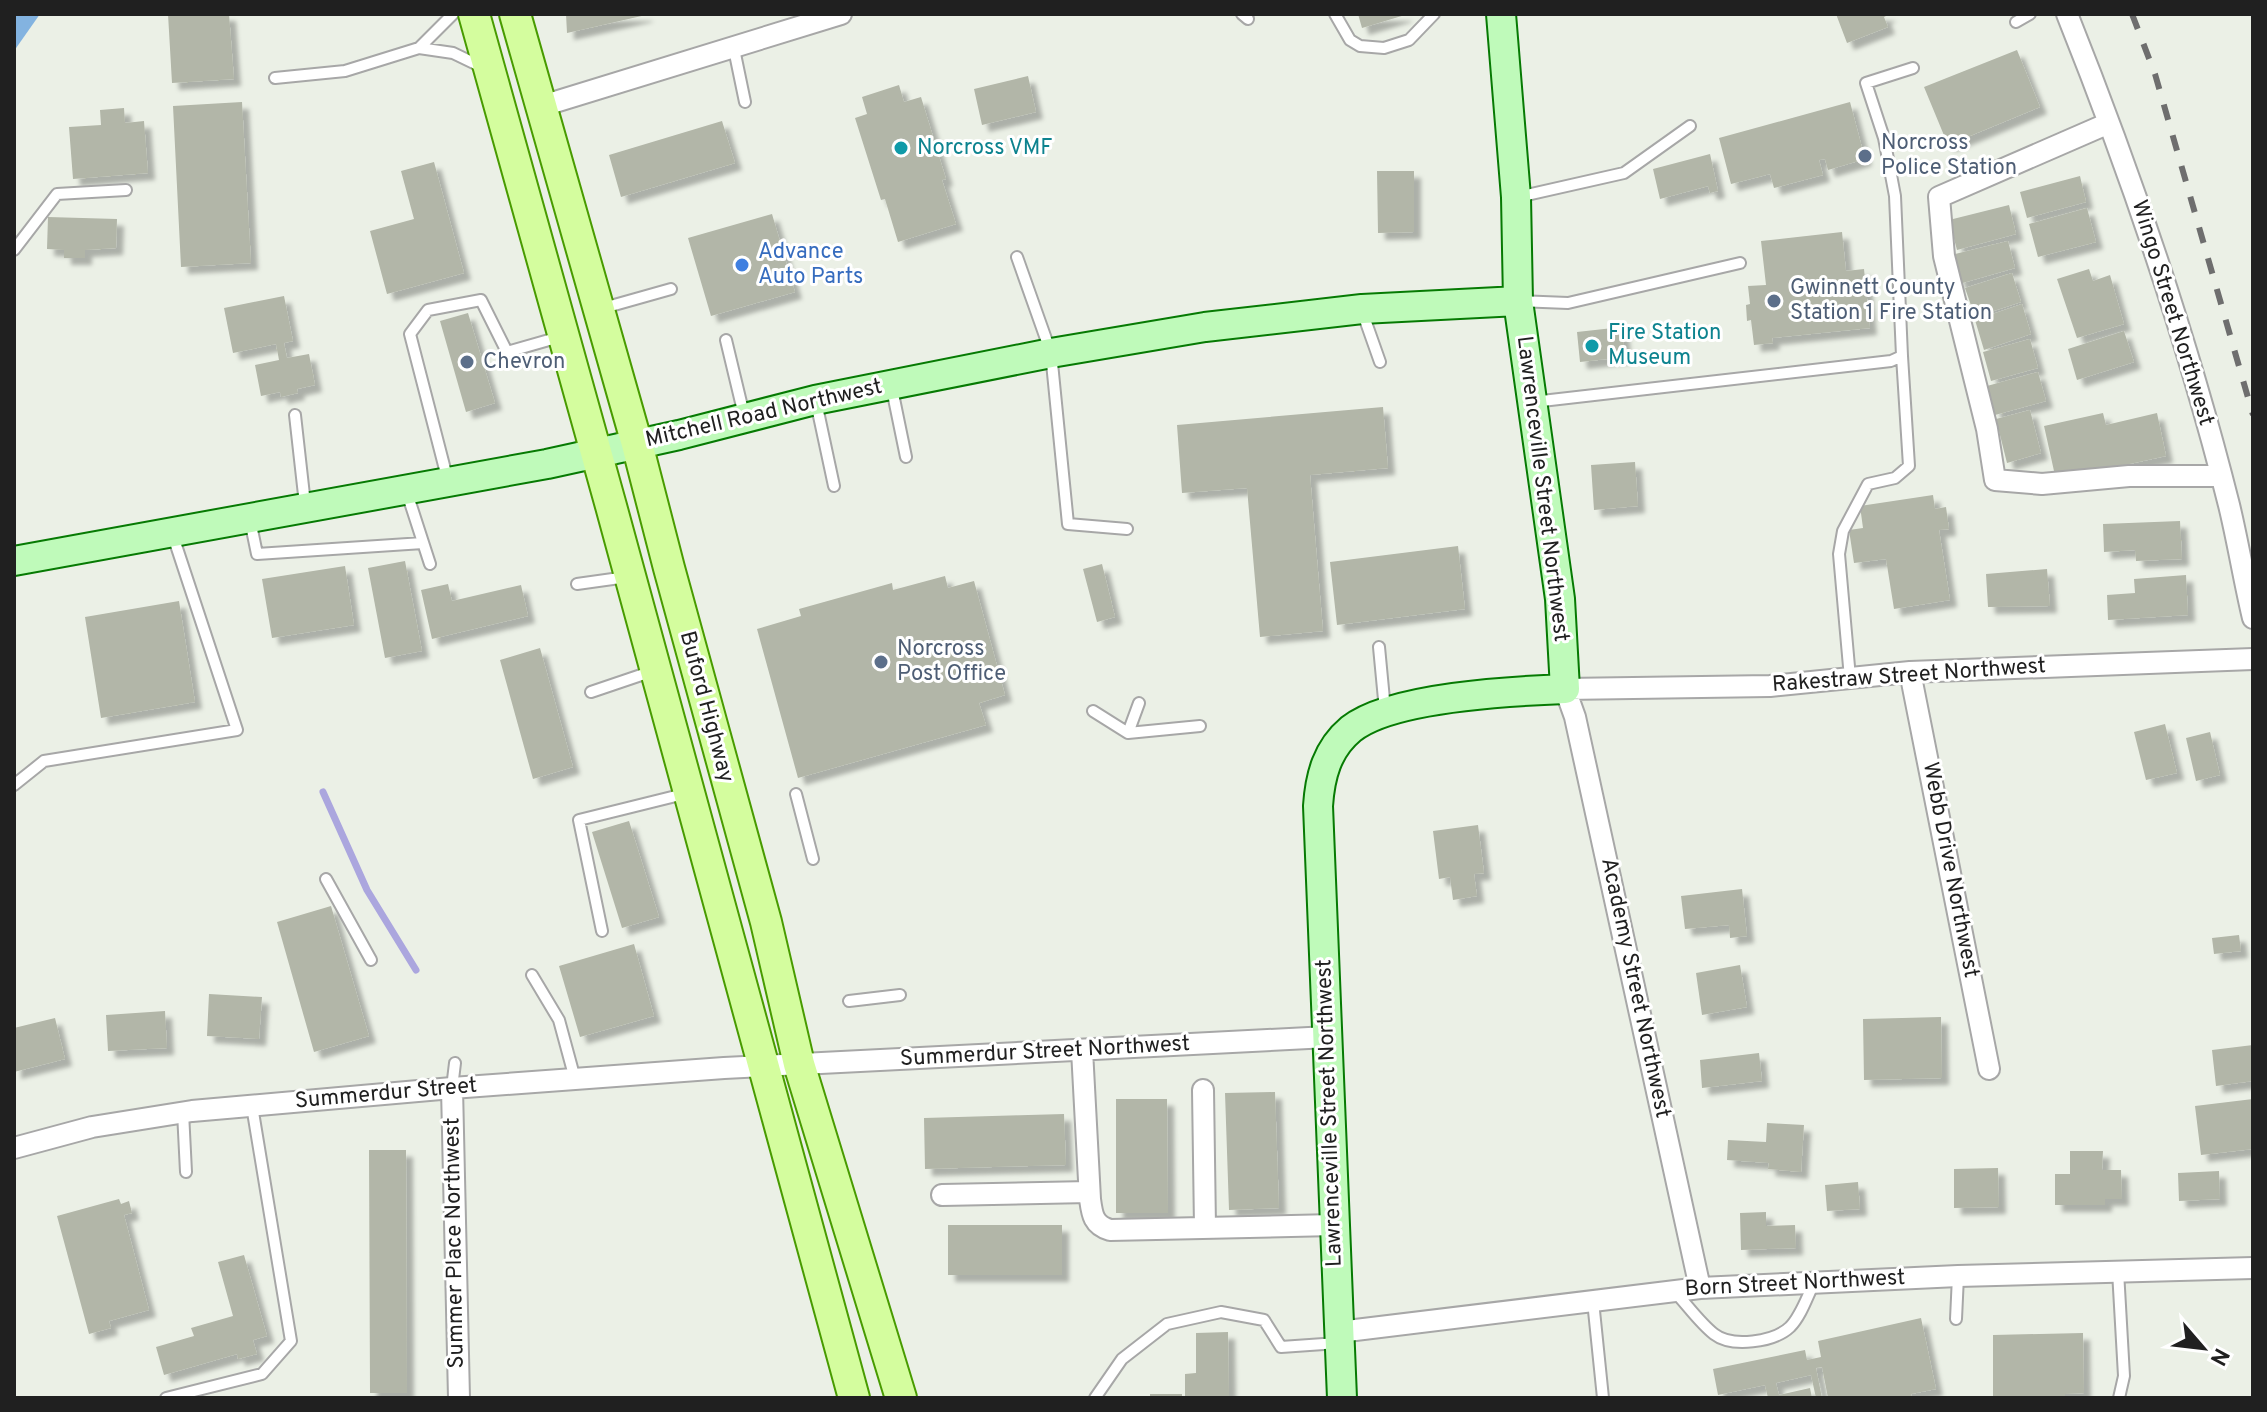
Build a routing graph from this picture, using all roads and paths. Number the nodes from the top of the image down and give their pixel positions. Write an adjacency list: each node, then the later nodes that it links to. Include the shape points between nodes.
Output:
1 (453, 14): 12 (lane)
2 (474, 14): 15 (main road, Buford Highway)
3 (515, 14): 18 (main road, Buford Highway)
4 (841, 14): 10 (street)
5 (1335, 14): 6 (lane, via 1344,34 1360,46 1384,48 1409,40)
6 (1434, 14)
7 (1501, 14): 22 (street, Lawrenceville Street Northwest)
8 (2030, 14): 11 (lane)
9 (2067, 14): 19 (street, Wingo Street Northwest, via 2088,85)
10 (820, 18): 13 (street)
11 (2016, 22)
12 (419, 48): 15 (lane, via 453,53); 16 (lane, via 345,71)
13 (734, 49): 17 (lane); 18 (street)
14 (1913, 68): 33 (lane, via 1866,83 1895,196)
15 (488, 70): 30 (main road, Buford Highway)
16 (275, 78)
17 (745, 102)
18 (542, 106): 28 (main road, Buford Highway)
19 (2109, 123): 43 (street, Wingo Street Northwest, via 2145,223); 43 (street, via 1939,197 1944,256 1995,480 2042,484 2129,476)
20 (1690, 126): 22 (lane, via 1624,173)
21 (126, 190): 23 (lane, via 57,194)
22 (1516, 197): 27 (street, Lawrenceville Street Northwest)
23 (14, 250)
24 (1017, 257): 32 (lane)
25 (1740, 263): 27 (lane, via 1568,303)
26 (671, 289): 28 (lane)
27 (1518, 301): 29 (street, Mitchell Road Northwest); 37 (street, Lawrenceville Street Northwest)
28 (599, 309): 40 (main road, Buford Highway)
29 (1362, 309): 32 (street, Mitchell Road Northwest, via 1205,327); 34 (lane)
30 (565, 336): 41 (main road, Buford Highway); 44 (lane, via 507,352 481,300 428,310 410,334)
31 (726, 340): 39 (lane)
32 (1051, 353): 35 (street, Mitchell Road Northwest); 49 (lane, via 1068,524)
33 (1902, 356): 37 (lane); 61 (lane, via 1909,466 1895,478 1868,484 1843,531 1839,554)
34 (1380, 362)
35 (891, 384): 36 (street, Mitchell Road Northwest); 42 (lane)
36 (815, 400): 39 (street, Mitchell Road Northwest); 45 (lane)
37 (1531, 403): 62 (street, Lawrenceville Street Northwest, via 1560,599)
38 (295, 415): 47 (lane)
39 (745, 417): 40 (street, Mitchell Road Northwest)
40 (637, 444): 41 (street, Mitchell Road Northwest); 82 (main road, Buford Highway)
41 (596, 451): 44 (street, Mitchell Road Northwest); 54 (main road, Buford Highway)
42 (906, 457)
43 (2221, 476): 56 (street, Wingo Street Northwest)
44 (448, 482): 46 (street, Mitchell Road Northwest)
45 (834, 486)
46 (406, 490): 47 (street, Mitchell Road Northwest); 51 (lane)
47 (305, 508): 48 (street, Mitchell Road Northwest)
48 (250, 518): 50 (street, Mitchell Road Northwest); 51 (lane, via 257,554)
49 (1127, 529)
50 (172, 533): 52 (street, Mitchell Road Northwest); 69 (lane, via 237,730 44,761)
51 (423, 543): 53 (lane)
52 (14, 561)
53 (430, 564)
54 (629, 576): 55 (lane); 59 (main road, Buford Highway)
55 (577, 584)
56 (2253, 618)
57 (1379, 647): 66 (lane)
58 (2253, 659): 60 (street, Rakestraw Street Northwest)
59 (654, 670): 63 (lane); 70 (main road, Buford Highway)
60 (1910, 672): 61 (street, Rakestraw Street Northwest); 84 (street, Webb Drive Northwest)
61 (1850, 678): 62 (street, Rakestraw Street Northwest, via 1770,686)
62 (1565, 689): 66 (street, Lawrenceville Street Northwest, via 1497,692); 100 (street, Academy Street Northwest)
63 (591, 692)
64 (1139, 703): 68 (lane)
65 (1093, 711): 68 (lane)
66 (1385, 712): 79 (street, Lawrenceville Street Northwest, via 1345,735 1331,753 1319,788)
67 (1200, 726): 68 (lane)
68 (1128, 733)
69 (14, 785)
70 (688, 793): 74 (lane, via 579,820); 83 (main road, Buford Highway)
71 (796, 794): 72 (lane)
72 (813, 859)
73 (326, 879): 75 (lane)
74 (602, 931)
75 (371, 960)
76 (532, 975): 85 (lane, via 559,1020)
77 (900, 995): 78 (lane)
78 (849, 1001)
79 (1328, 1037): 80 (street, Summerdur Street Northwest); 94 (street, Lawrenceville Street Northwest)
80 (1082, 1050): 82 (street, Summerdur Street Northwest); 92 (street)
81 (455, 1063): 86 (lane)
82 (799, 1064): 83 (street, Summerdur Street Northwest); 108 (main road, Buford Highway)
83 (762, 1066): 85 (street, Summerdur Street); 107 (main road, Buford Highway)
84 (1989, 1069)
85 (575, 1079): 86 (street, Summerdur Street)
86 (452, 1088): 88 (street, Summerdur Street); 106 (street, Summer Place Northwest)
87 (1203, 1090): 95 (street)
88 (252, 1106): 89 (street, Summerdur Street); 105 (lane, via 291,1341 262,1374)
89 (183, 1112): 90 (street, Summerdur Street, via 92,1127); 91 (lane)
90 (14, 1148)
91 (186, 1172)
92 (1089, 1192): 93 (street); 95 (street, via 1101,1228)
93 (942, 1195)
94 (1334, 1225): 95 (street); 104 (street, Lawrenceville Street Northwest)
95 (1205, 1227)
96 (2253, 1268): 97 (street, Born Street Northwest)
97 (2118, 1271): 98 (street, Born Street Northwest); 112 (lane, via 2124,1376)
98 (1958, 1276): 99 (street, Born Street Northwest); 103 (lane)
99 (1814, 1282): 100 (street, Born Street Northwest); 101 (lane, via 1792,1325 1780,1334 1740,1344 1712,1333)
100 (1700, 1288): 101 (street, Born Street Northwest)
101 (1675, 1291): 102 (street, Born Street Northwest)
102 (1593, 1301): 104 (street, Born Street Northwest); 111 (lane)
103 (1956, 1319)
104 (1339, 1338): 109 (lane, via 1281,1347 1264,1320 1221,1312 1167,1324 1122,1359); 110 (street, Lawrenceville Street Northwest)
105 (166, 1398)
106 (459, 1398)
107 (854, 1398)
108 (901, 1398)
109 (1095, 1398)
110 (1342, 1398)
111 (1603, 1398)
112 (2119, 1398)

